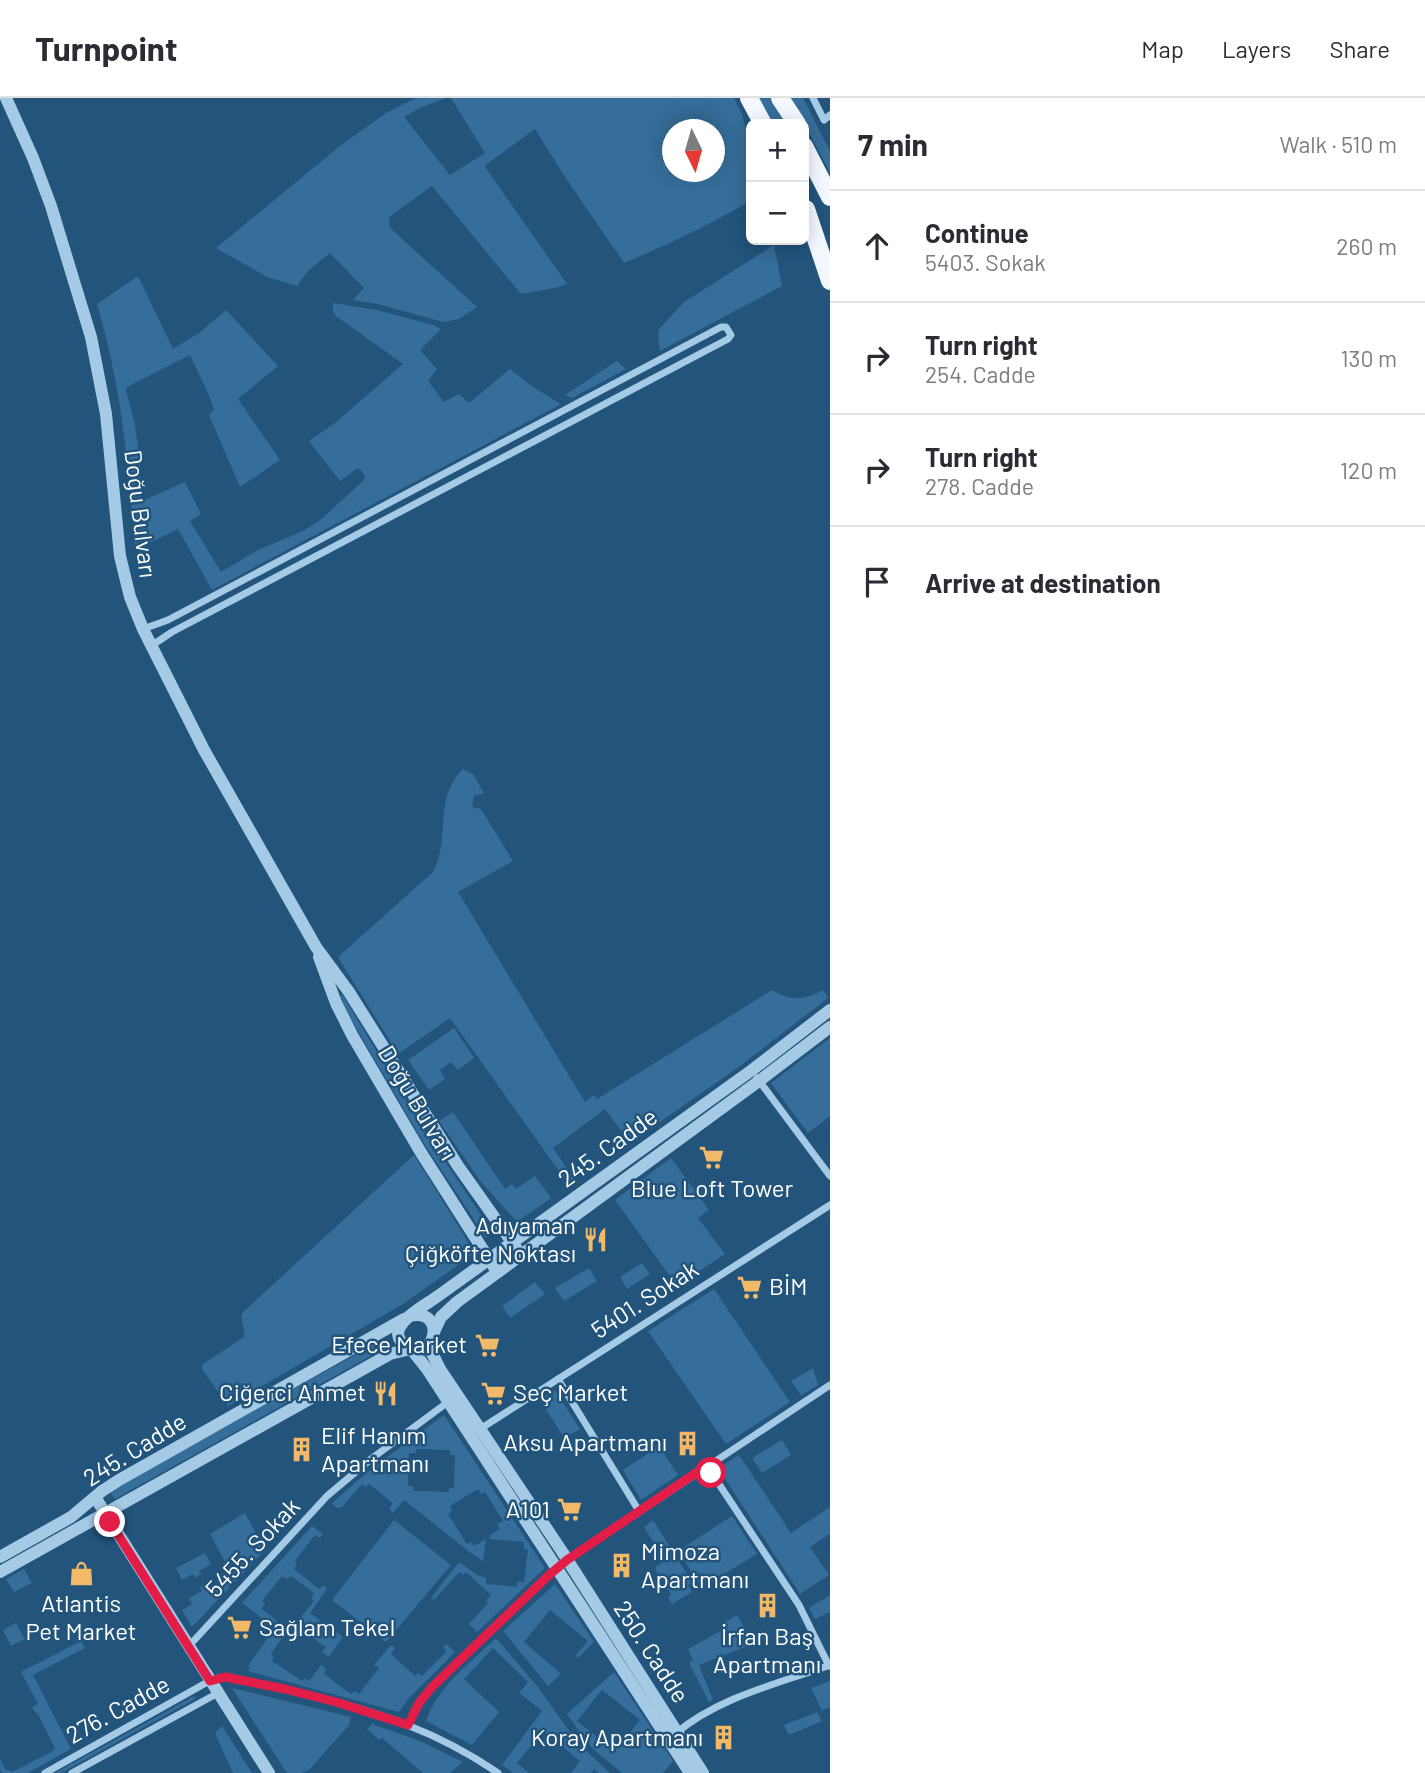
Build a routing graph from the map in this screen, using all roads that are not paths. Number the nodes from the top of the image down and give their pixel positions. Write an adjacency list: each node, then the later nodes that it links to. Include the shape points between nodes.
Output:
1 (6, 98): 16 (street, Doğu Bulvarı, via 42,181 84,310 104,397 120,556)
2 (749, 98): 6 (highway)
3 (780, 98): 7 (highway)
4 (814, 98): 5 (street)
5 (827, 117)
6 (760, 119)
7 (792, 119)
8 (809, 142): 10 (highway)
9 (809, 156): 11 (highway)
10 (830, 173)
11 (830, 197)
12 (809, 215): 14 (highway)
13 (809, 219): 15 (highway)
14 (830, 254)
15 (830, 281)
16 (143, 629): 17 (street, Doğu Bulvarı); 17 (street, via 180,614 721,327 730,333 728,339)
17 (151, 646): 18 (street, Doğu Bulvarı, via 204,750)
18 (316, 947): 24 (street, Doğu Bulvarı); 26 (street, Doğu Bulvarı, via 352,1035)
19 (830, 1010): 21 (street, 245. Cadde)
20 (830, 1027): 21 (street, 245. Cadde)
21 (755, 1076): 22 (street); 24 (street, 245. Cadde); 25 (street, 245. Cadde)
22 (830, 1176)
23 (830, 1205): 31 (street, 5401. Sokak)
24 (512, 1243): 25 (street, Doğu Bulvarı); 26 (street, 245. Cadde)
25 (521, 1255): 27 (street, 245. Cadde)
26 (489, 1260): 27 (street, Doğu Bulvarı); 28 (street, 245. Cadde)
27 (498, 1272): 29 (street, 245. Cadde, via 441,1317)
28 (407, 1317): 29 (street, via 426,1317); 30 (street, via 399,1335); 36 (street, 245. Cadde)
29 (433, 1337): 30 (street, via 426,1347); 34 (street, 250. Cadde, via 436,1361)
30 (411, 1349): 33 (street, 250. Cadde); 38 (street, 245. Cadde, via 390,1354)
31 (558, 1379): 34 (street, 5401. Sokak); 37 (street)
32 (830, 1385): 35 (street)
33 (448, 1402): 40 (street, 250. Cadde); 42 (street, 5455. Sokak, via 327,1496)
34 (480, 1429): 40 (street, 250. Cadde)
35 (706, 1466): 37 (street); 43 (street, via 799,1605)
36 (95, 1497): 38 (street); 39 (street, 245. Cadde, via 71,1517)
37 (639, 1511): 40 (street)
38 (105, 1514): 41 (street, 245. Cadde); 42 (street)
39 (0, 1557)
40 (562, 1564): 46 (street, via 432,1687); 47 (street, 250. Cadde)
41 (0, 1572)
42 (188, 1647): 44 (street)
43 (830, 1665): 47 (street, via 724,1703)
44 (210, 1681): 45 (street); 46 (street, via 225,1677 285,1689); 49 (street, 276. Cadde)
45 (218, 1693): 48 (street, 276. Cadde); 51 (street)
46 (408, 1725): 52 (street)
47 (672, 1736): 53 (street, 250. Cadde); 54 (street, 250. Cadde)
48 (88, 1769): 50 (street, 276. Cadde)
49 (45, 1773)
50 (72, 1773)
51 (269, 1773)
52 (498, 1773)
53 (690, 1773)
54 (703, 1773)

